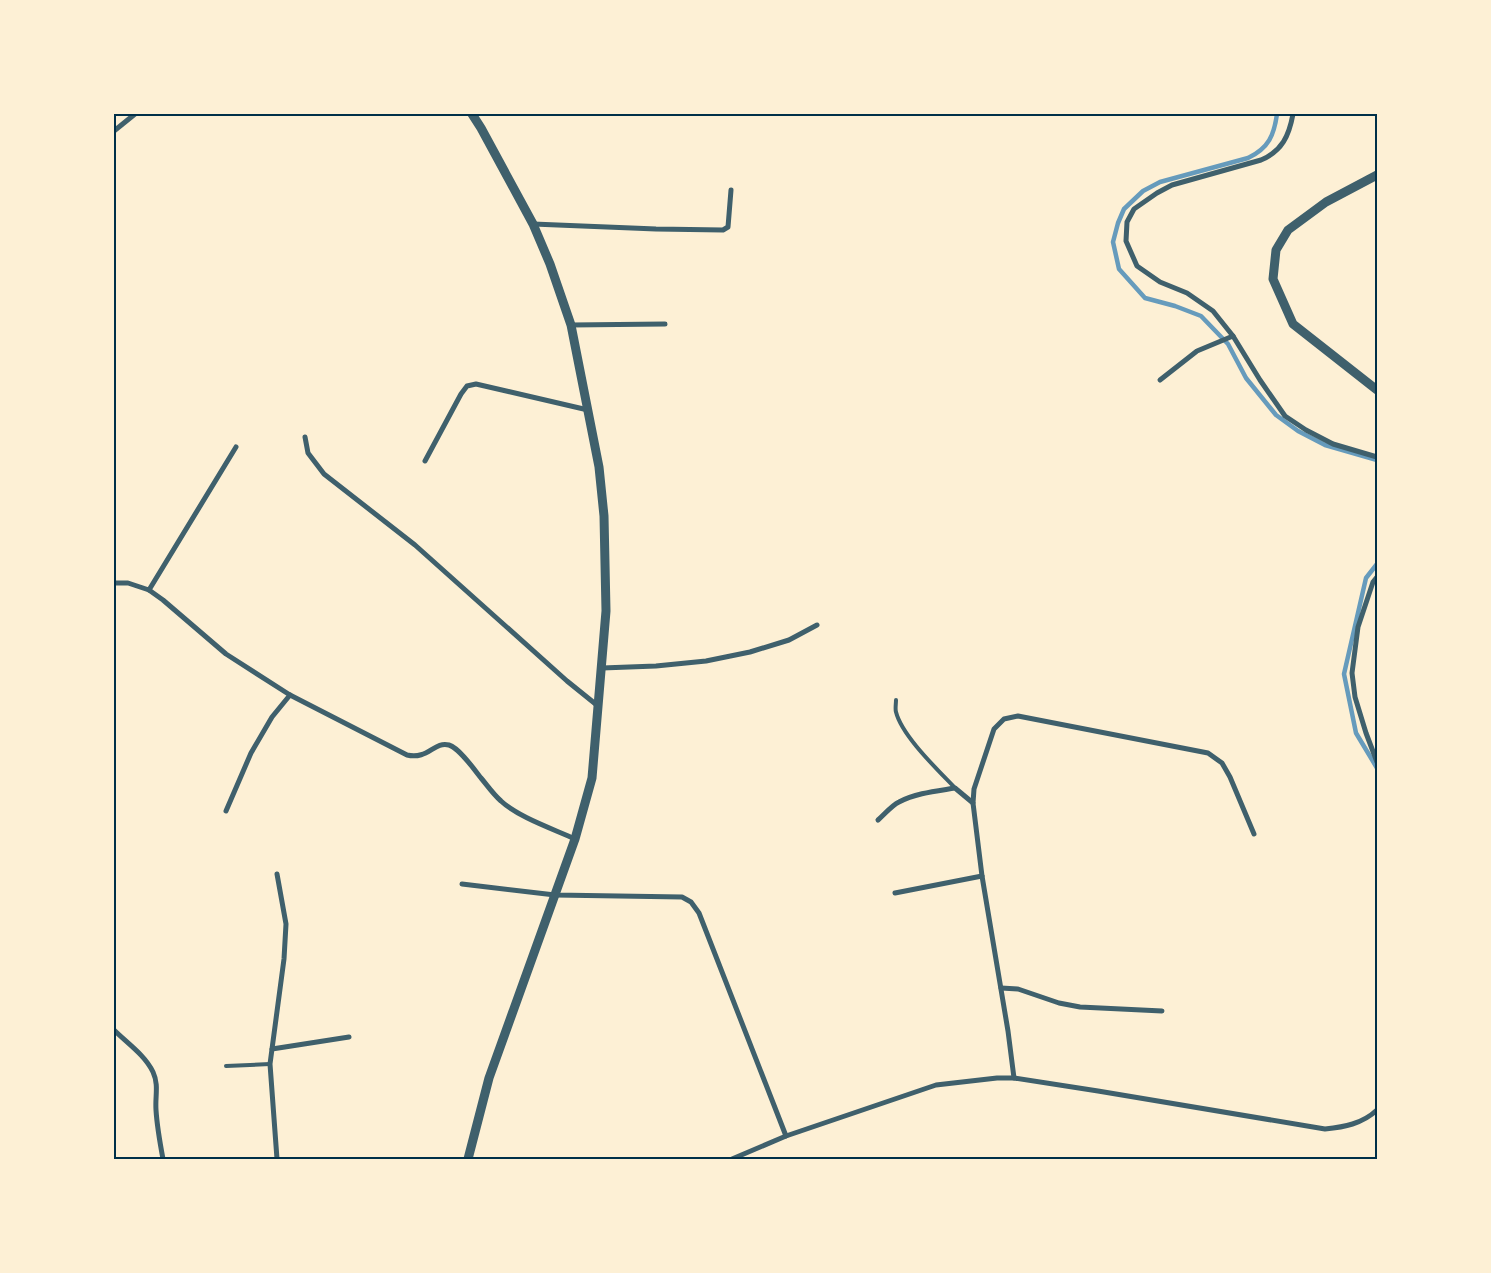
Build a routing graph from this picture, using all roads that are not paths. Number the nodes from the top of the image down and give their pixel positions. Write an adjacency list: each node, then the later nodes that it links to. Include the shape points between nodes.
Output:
1 (136, 114): 4 (street)
2 (472, 114): 7 (street)
3 (1292, 114): 10 (street, via 1285,139 1270,156 1172,185 1134,209 1126,222 1126,241 1137,266 1213,311)
4 (114, 131)
5 (1377, 175): 12 (street, via 1326,202 1288,230 1276,250 1273,279 1293,324)
6 (731, 190): 7 (street, via 728,227 723,230)
7 (533, 224): 9 (street)
8 (665, 324): 9 (street)
9 (570, 325): 13 (street)
10 (1233, 336): 11 (street, via 1197,351); 16 (street, via 1286,416 1333,444)
11 (1160, 380)
12 (1377, 390)
13 (588, 410): 17 (street, via 476,384 467,386); 22 (street, via 604,516 606,611)
14 (305, 437): 25 (street, via 308,453 324,474 415,545)
15 (236, 447): 20 (street)
16 (1377, 457)
17 (425, 461)
18 (1377, 578): 26 (street, via 1358,627 1352,673 1355,697)
19 (114, 583): 20 (street, via 128,583)
20 (149, 590): 23 (street, via 226,654)
21 (817, 625): 22 (street, via 789,640 714,660)
22 (602, 668): 25 (street)
23 (290, 695): 29 (street, via 272,717 251,753); 32 (street, via 407,755 416,757 440,744 451,745 502,802 518,813)
24 (896, 700): 27 (lane, via 902,727)
25 (598, 706): 32 (street, via 592,778)
26 (1377, 762)
27 (955, 788): 28 (street); 30 (street, via 899,802)
28 (973, 803): 31 (street, via 974,789 994,729 1004,719 1018,716 1208,753 1222,763 1230,776); 34 (street)
29 (226, 811)
30 (878, 820)
31 (1254, 834)
32 (576, 839): 37 (street)
33 (277, 874): 42 (street, via 286,924)
34 (982, 876): 36 (street); 38 (street)
35 (462, 884): 37 (street)
36 (895, 893)
37 (555, 895): 47 (street, via 682,897 691,902 699,913); 50 (street, via 489,1078)
38 (1001, 988): 39 (street, via 1018,989 1080,1007); 45 (street)
39 (1162, 1010)
40 (114, 1030): 48 (street, via 154,1072 158,1086 156,1112)
41 (349, 1037): 42 (street)
42 (272, 1049): 43 (street)
43 (270, 1064): 44 (lane); 49 (street)
44 (226, 1066)
45 (1014, 1078): 46 (street, via 1325,1129 1345,1127 1369,1118); 47 (street, via 936,1085)
46 (1377, 1110)
47 (786, 1136): 51 (street)
48 (163, 1159)
49 (277, 1159)
50 (468, 1159)
51 (732, 1159)

